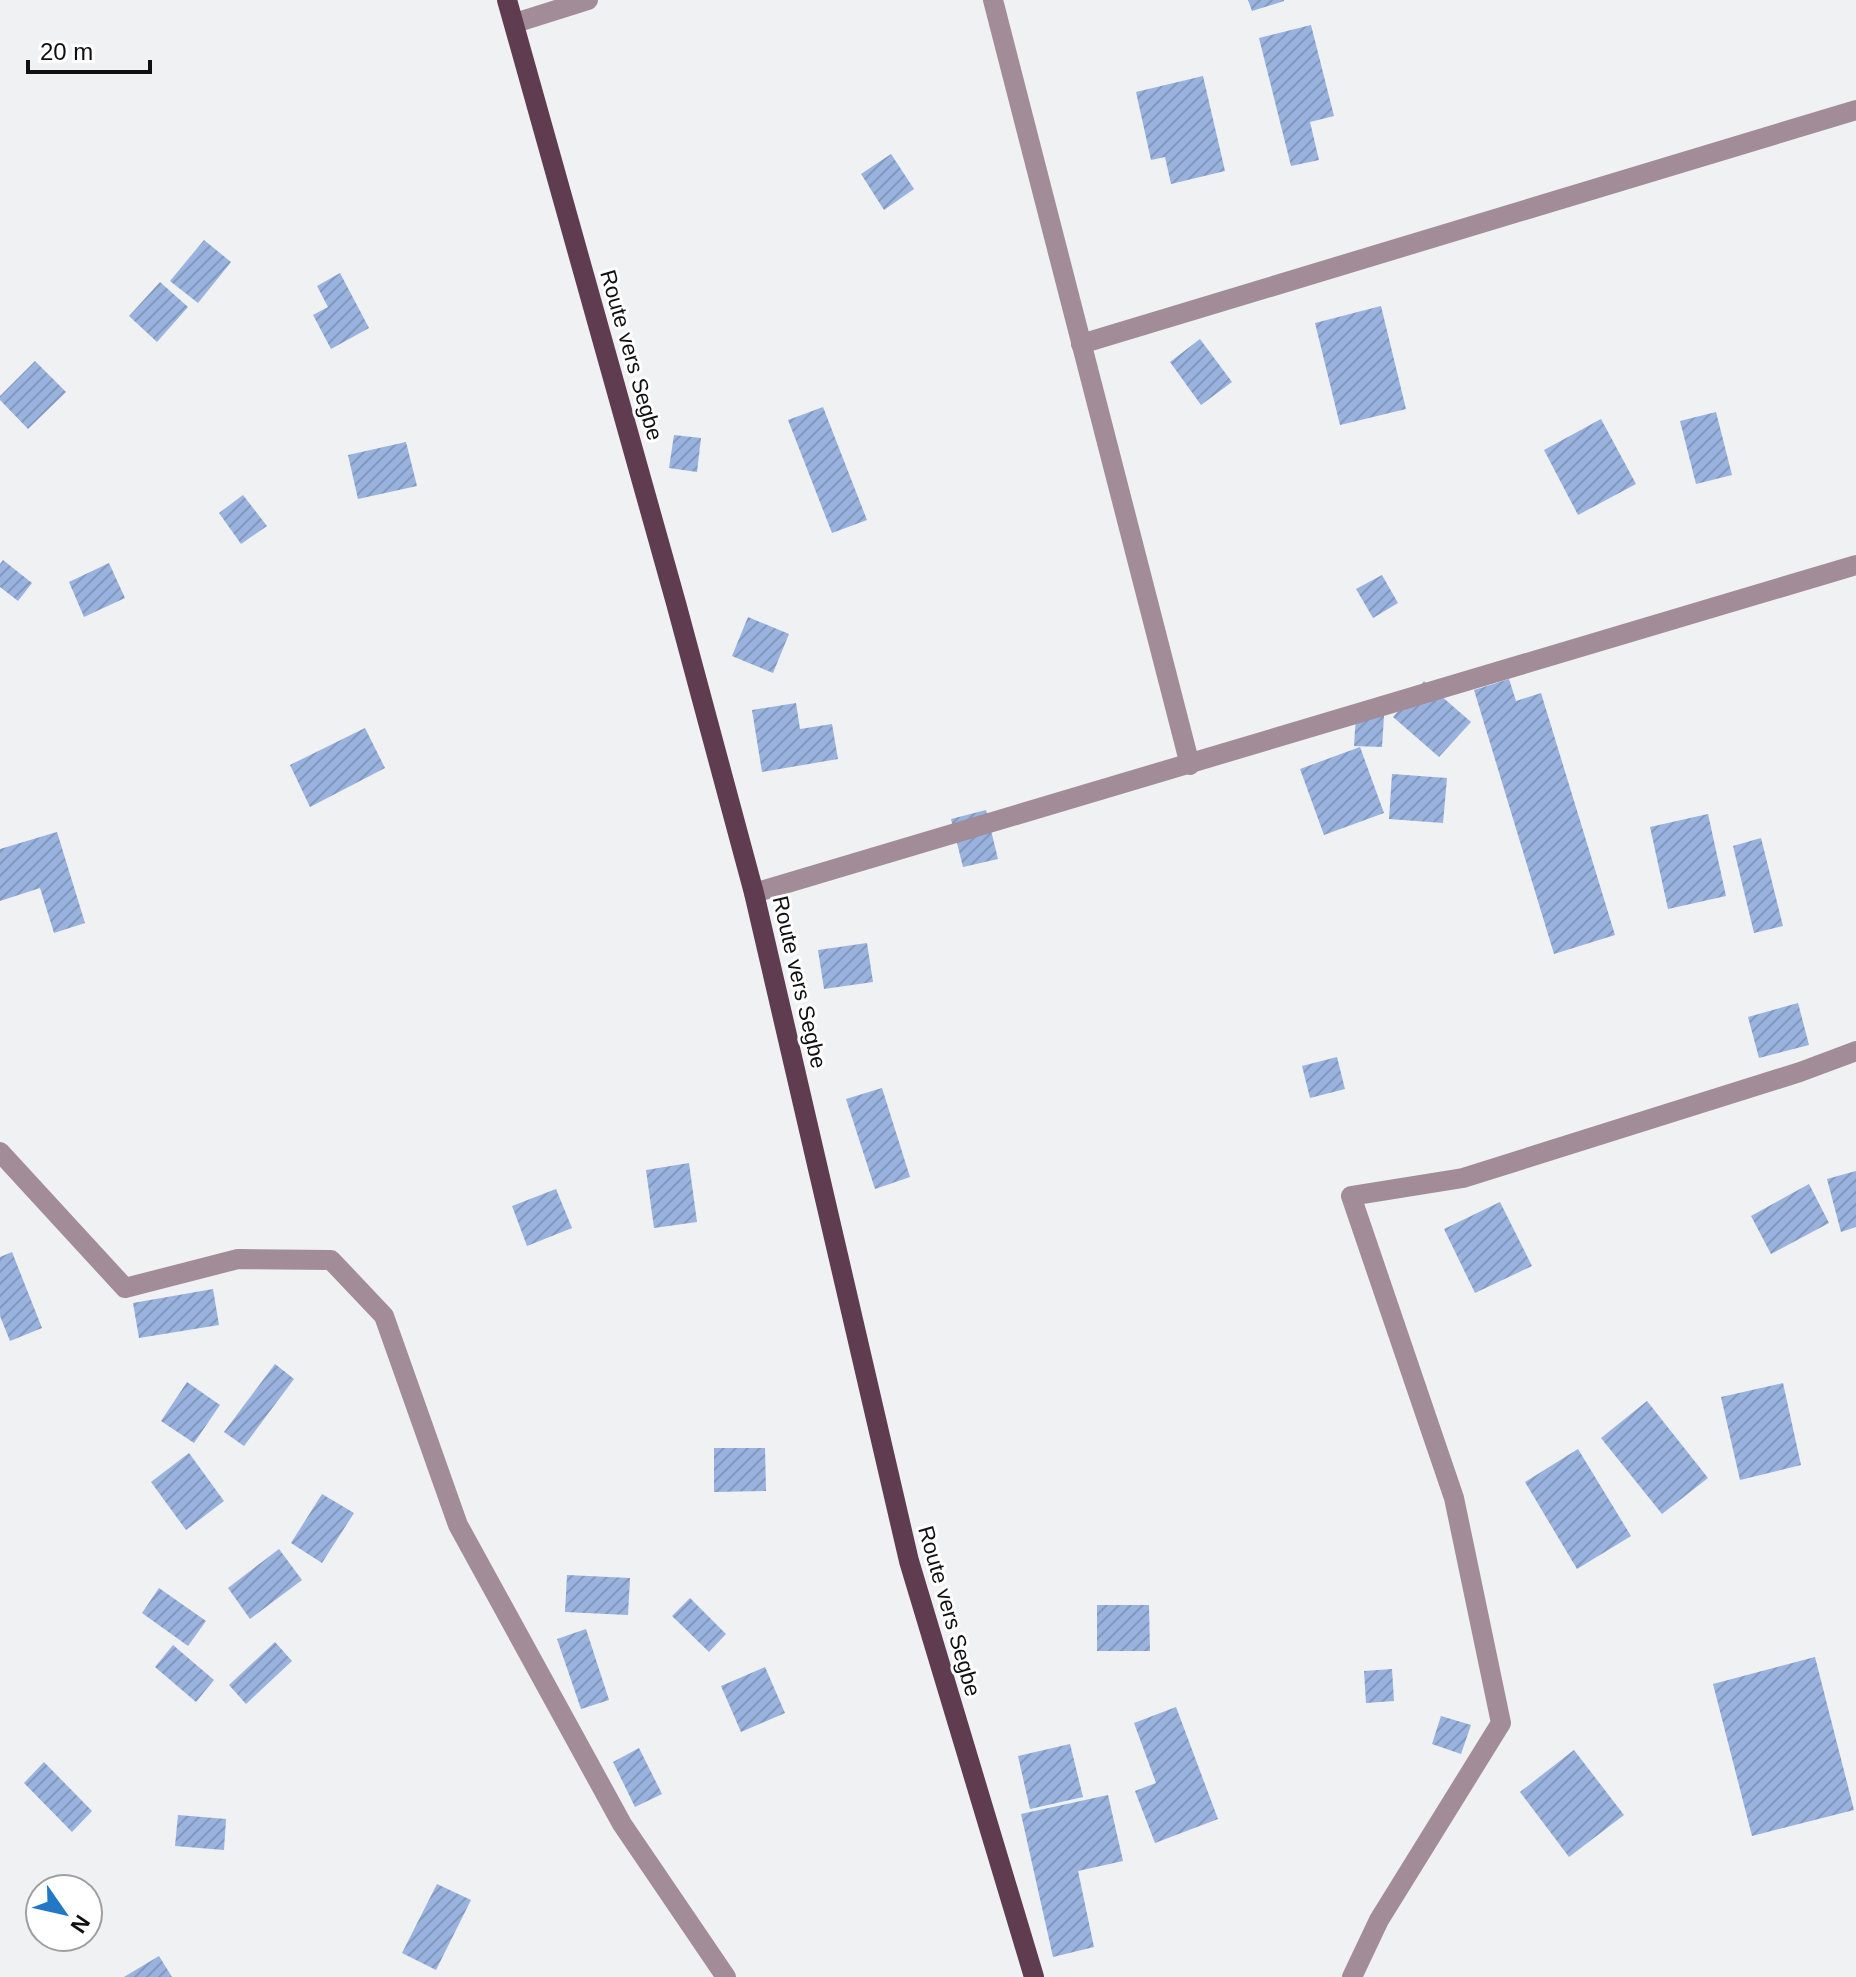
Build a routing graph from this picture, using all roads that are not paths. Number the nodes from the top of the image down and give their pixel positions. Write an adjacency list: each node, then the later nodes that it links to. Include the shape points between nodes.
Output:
1 (507, 0): 4 (main road, Route vers Segbe)
2 (588, 0): 4 (street)
3 (993, 0): 6 (street)
4 (515, 23): 9 (main road, Route vers Segbe)
5 (1856, 110): 6 (street)
6 (1081, 344): 8 (street)
7 (1856, 565): 8 (street)
8 (1190, 765): 9 (street)
9 (754, 893): 13 (main road, Route vers Segbe, via 909,1561)
10 (1856, 1051): 14 (street, via 1463,1178 1351,1196 1454,1498 1501,1723 1379,1920)
11 (0, 1152): 12 (street, via 125,1288 238,1259 331,1260 384,1316 458,1525 622,1824)
12 (726, 1977)
13 (1034, 1977)
14 (1352, 1977)

